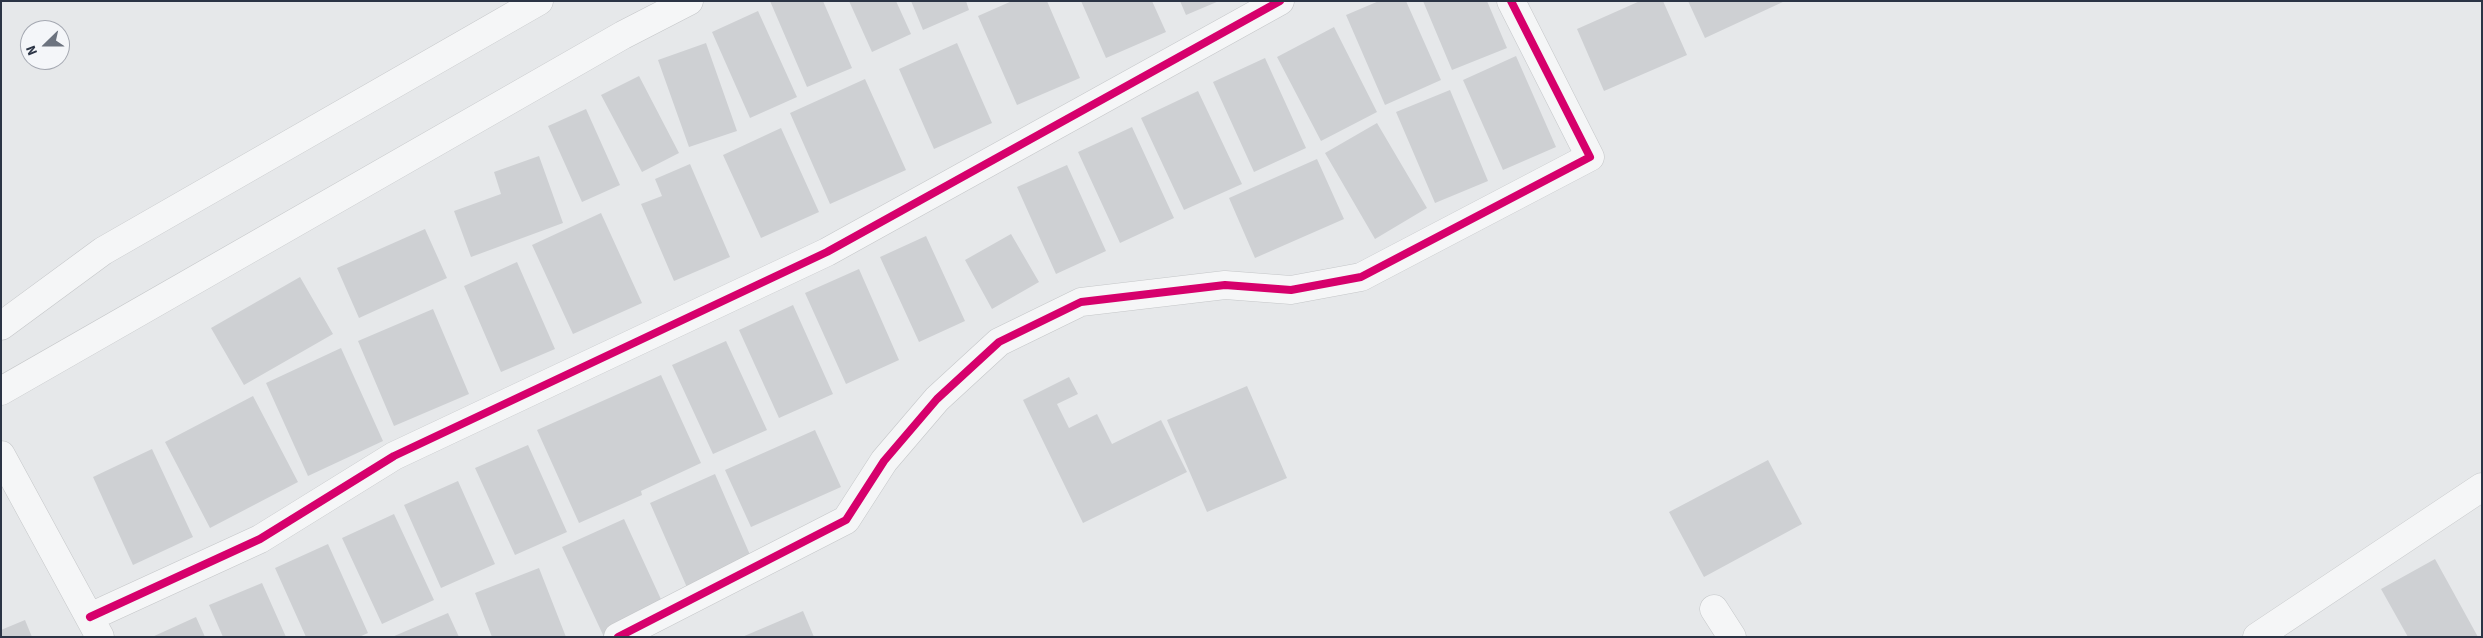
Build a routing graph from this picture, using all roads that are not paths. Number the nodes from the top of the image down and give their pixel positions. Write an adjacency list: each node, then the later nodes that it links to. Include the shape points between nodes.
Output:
1 (539, 1): 5 (street, via 103,251)
2 (689, 1): 6 (street)
3 (1280, 1): 10 (street, via 827,252 394,456 260,539)
4 (1511, 1): 11 (street, via 1590,157 1361,277 1291,290 1225,285 1081,302 999,342 937,398 884,462 846,520)
5 (1, 326)
6 (1, 391)
7 (1, 455): 10 (street)
8 (2482, 487): 13 (street)
9 (1714, 609): 12 (street)
10 (95, 627)
11 (618, 637)
12 (1732, 637)
13 (2257, 637)

